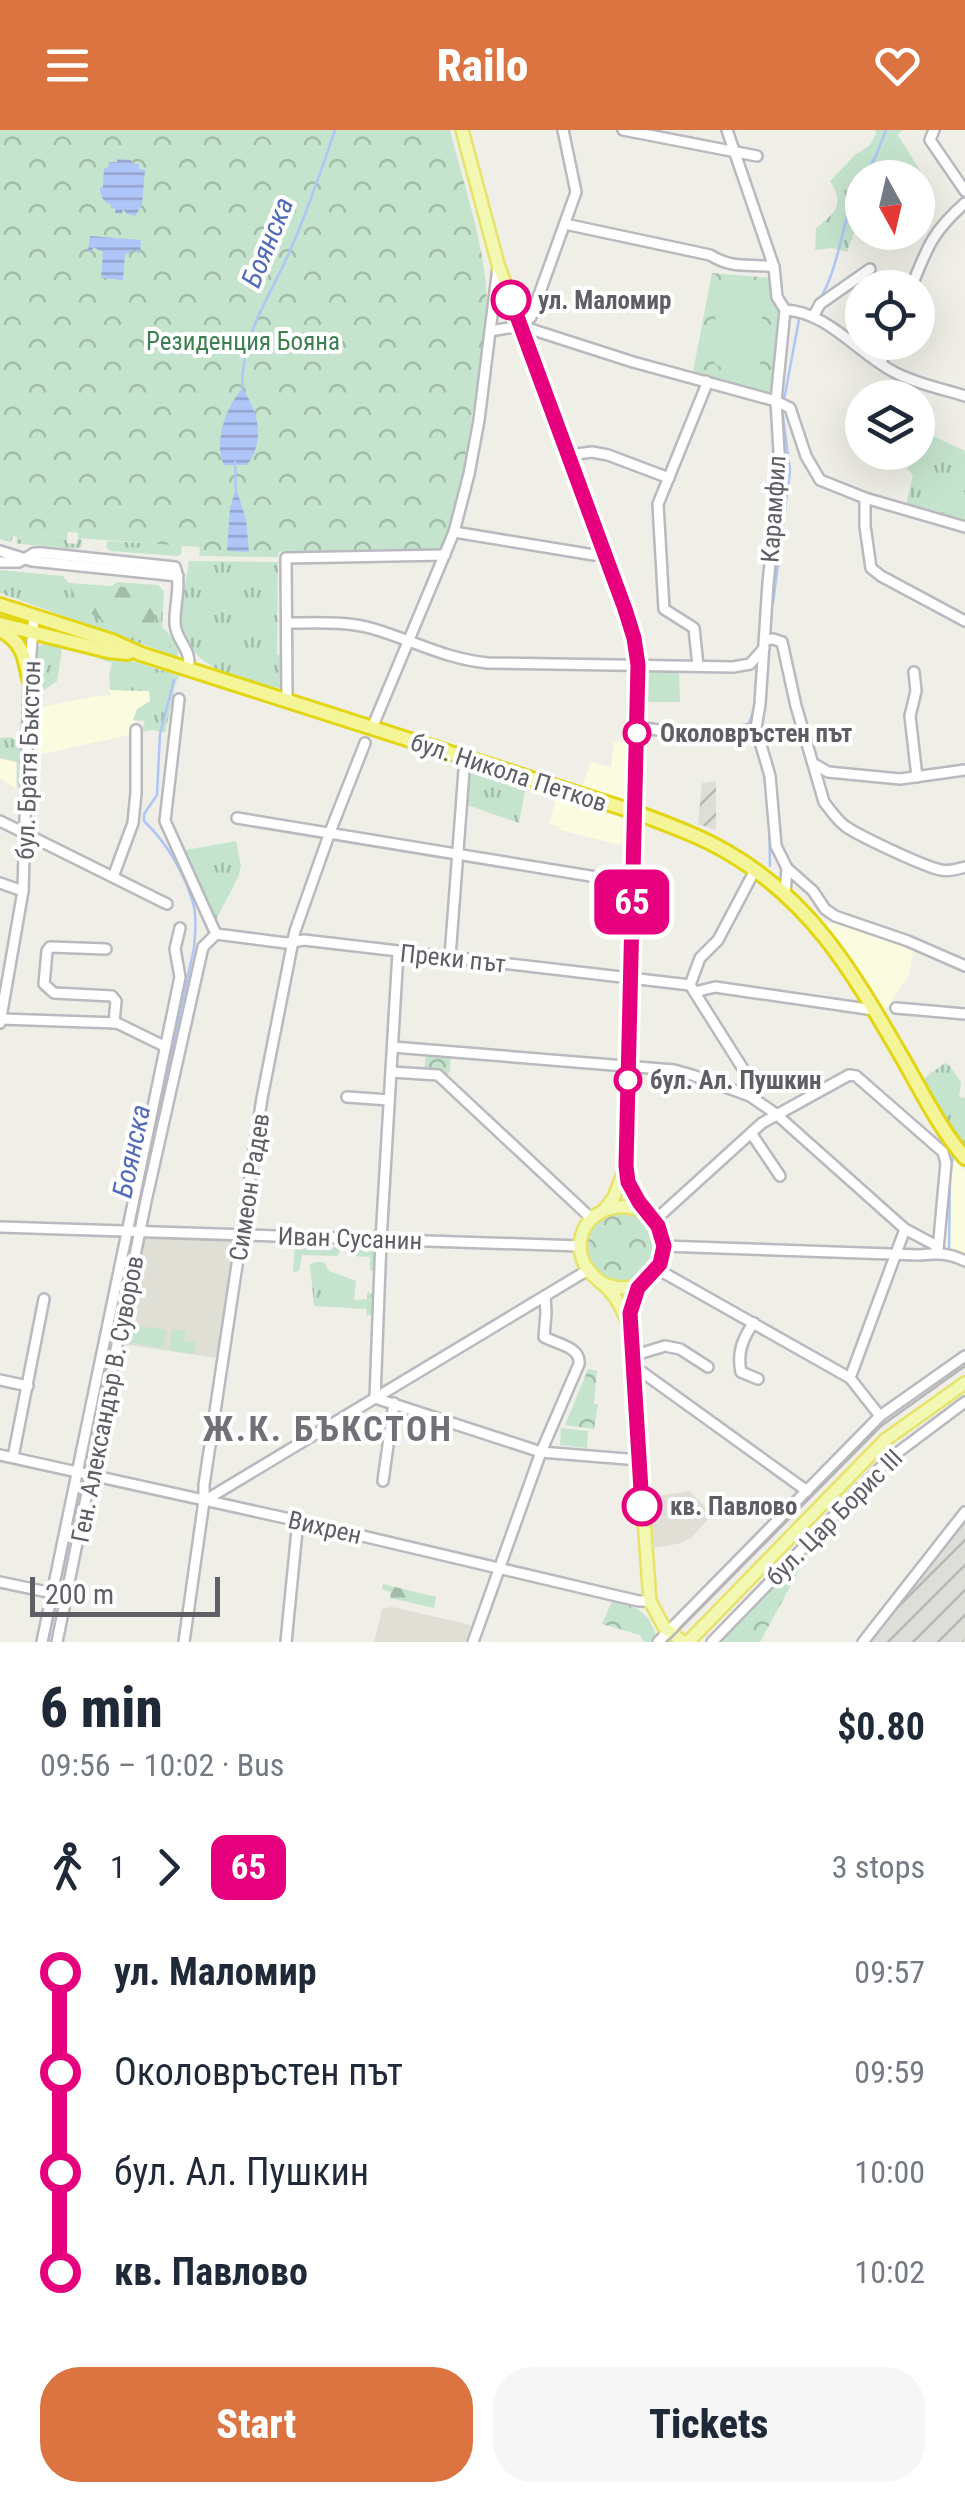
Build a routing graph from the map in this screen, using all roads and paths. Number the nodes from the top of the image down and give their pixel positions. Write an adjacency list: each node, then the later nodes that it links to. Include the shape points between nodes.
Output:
1 (462, 130): 11 (main road)
2 (562, 130): 10 (street, via 576,192)
3 (623, 130): 6 (street)
4 (727, 130): 6 (street, Карамфил)
5 (934, 130): 8 (street, via 930,140)
6 (734, 151): 7 (street); 12 (street, Карамфил)
7 (757, 156)
8 (965, 190)
9 (965, 203): 14 (street, via 935,234)
10 (565, 224): 12 (street, via 735,266); 16 (street, via 531,317)
11 (498, 264): 16 (main road); 17 (street)
12 (774, 267): 15 (street, Карамфил, via 777,297)
13 (870, 269): 15 (street)
14 (919, 270)
15 (800, 313): 19 (street); 22 (street, Карамфил)
16 (521, 326): 17 (street); 20 (street); 23 (main road)
17 (490, 330): 27 (street, via 470,474)
18 (883, 360): 19 (street)
19 (882, 363): 21 (street, via 896,374)
20 (706, 381): 22 (street); 24 (street)
21 (965, 396)
22 (776, 401): 25 (street, via 790,408 820,480); 40 (street, Карамфил, via 780,469)
23 (569, 455): 24 (street, via 592,452); 29 (main road)
24 (668, 478): 45 (street, via 658,504 664,610 694,628)
25 (865, 498): 26 (street); 35 (street, via 872,568)
26 (965, 528)
27 (454, 532): 29 (street); 30 (street)
28 (0, 551): 31 (street)
29 (605, 553): 44 (main road)
30 (444, 556): 36 (street, via 286,558); 39 (street)
31 (25, 559): 32 (street); 46 (street, via 177,572 175,627 188,652)
32 (0, 562)
33 (0, 605): 34 (highway)
34 (34, 616): 38 (street, бул. Братя Бъкстон); 41 (highway, бул. Никола Петков)
35 (965, 621)
36 (286, 623): 39 (street, via 349,624); 50 (street)
37 (0, 627): 38 (highway); 48 (highway, via 18,643)
38 (33, 633): 41 (highway, бул. Никола Петков); 48 (street, бул. Братя Бъкстон)
39 (408, 642): 44 (street, via 470,661); 52 (street)
40 (765, 644): 42 (street); 43 (street, Карамфил); 57 (street, via 782,642)
41 (141, 654): 46 (highway, бул. Никола Петков)
42 (750, 664): 43 (street); 45 (street)
43 (763, 664): 53 (street, Карамфил)
44 (638, 665): 45 (street); 51 (main road)
45 (698, 666)
46 (188, 669): 50 (highway, бул. Никола Петков)
47 (914, 672): 59 (street, via 910,716)
48 (29, 679): 64 (street, бул. Братя Бъкстон)
49 (180, 700): 76 (street, via 165,821)
50 (288, 701): 52 (highway, бул. Никола Петков)
51 (637, 727): 53 (street, via 703,736); 60 (main road)
52 (372, 728): 56 (highway, бул. Никола Петков)
53 (756, 728): 66 (street, Карамфил, via 770,776 776,846)
54 (136, 730): 69 (street, via 134,823)
55 (365, 743): 63 (street, Симеон Радев)
56 (465, 758): 60 (highway, бул. Никола Петков); 65 (street)
57 (814, 764): 59 (street, via 834,772); 67 (street, via 824,802 846,827 939,870)
58 (965, 770): 59 (street)
59 (917, 777)
60 (635, 812): 68 (highway, бул. Никола Петков); 70 (main road)
61 (238, 818): 63 (street)
62 (0, 821): 64 (street)
63 (330, 832): 65 (street); 77 (street, Симеон Радев)
64 (26, 834): 69 (street); 72 (street, бул. Братя Бъкстон)
65 (457, 854): 70 (street); 82 (street)
66 (787, 868): 73 (street, Карамфил); 83 (street, via 835,916)
67 (965, 868)
68 (755, 870): 73 (highway, бул. Никола Петков); 85 (street, via 718,940 700,958)
69 (114, 877): 74 (street)
70 (633, 882): 84 (main road)
71 (0, 883): 72 (street)
72 (23, 891): 79 (street, бул. Братя Бъкстон)
73 (785, 894): 87 (highway, бул. Никола Петков, via 815,922)
74 (167, 904)
75 (180, 928): 91 (street, Ген. Александър В. Суворов, via 180,978)
76 (216, 934): 77 (street, Преки път); 109 (street, Ген. Александър В. Суворов, via 203,946)
77 (294, 941): 81 (street, Преки път); 110 (street, Симеон Радев)
78 (0, 944): 79 (street)
79 (13, 948): 89 (street, бул. Братя Бъкстон)
80 (106, 949): 90 (street, via 50,947 44,984 54,994 112,996)
81 (398, 952): 82 (street, Преки път); 92 (street)
82 (450, 957): 84 (street, Преки път)
83 (962, 961)
84 (630, 978): 85 (street, Преки път); 93 (main road)
85 (692, 989): 87 (street, Преки път); 95 (street, via 750,1080)
86 (896, 1008): 88 (street)
87 (875, 1010): 100 (highway, бул. Никола Петков)
88 (965, 1014)
89 (0, 1021): 90 (street)
90 (114, 1024): 91 (street)
91 (164, 1046): 108 (street, Ген. Александър В. Суворов)
92 (392, 1046): 93 (street); 94 (street)
93 (628, 1066): 95 (street, via 692,1074); 101 (main road)
94 (391, 1072): 97 (street); 105 (street, via 438,1075)
95 (750, 1096): 98 (street)
96 (347, 1098): 97 (street)
97 (389, 1100): 111 (street)
98 (776, 1114): 99 (street); 107 (street); 115 (street, via 856,1076 943,1152)
99 (751, 1134): 102 (street); 104 (street)
100 (965, 1158)
101 (626, 1166): 103 (main road); 104 (main road, via 628,1182)
102 (780, 1176)
103 (605, 1209): 104 (main road, via 627,1206); 105 (main road)
104 (652, 1218): 113 (main road)
105 (592, 1219): 112 (main road)
106 (0, 1227): 108 (street, Иван Сусанин)
107 (904, 1229): 114 (street); 115 (street)
108 (128, 1232): 109 (street, Иван Сусанин); 142 (street, Ген. Александър В. Суворов)
109 (140, 1232): 110 (street, Иван Сусанин); 143 (street, Ген. Александър В. Суворов)
110 (241, 1234): 111 (street, Иван Сусанин); 146 (street, Симеон Радев)
111 (381, 1240): 112 (street, Иван Сусанин); 134 (street)
112 (581, 1246): 118 (main road)
113 (664, 1246): 114 (street); 117 (main road)
114 (897, 1254): 115 (street); 129 (street)
115 (945, 1254): 116 (street)
116 (965, 1261)
117 (657, 1268): 119 (main road); 123 (street)
118 (588, 1270): 120 (main road); 121 (street)
119 (645, 1281): 120 (main road, via 624,1288); 124 (main road, via 633,1301)
120 (600, 1282): 124 (main road, via 618,1302)
121 (545, 1296): 134 (street); 138 (street, via 544,1337 580,1358)
122 (44, 1299): 133 (street)
123 (754, 1323): 129 (street); 130 (street, via 739,1362 741,1372)
124 (630, 1334): 125 (main road)
125 (632, 1356): 127 (street, via 665,1346); 128 (main road)
126 (965, 1356): 137 (street, бул. Цар Борис III)
127 (708, 1368)
128 (633, 1372): 141 (main road); 145 (street, via 642,1372)
129 (850, 1378): 137 (street)
130 (758, 1379)
131 (0, 1380): 133 (street)
132 (965, 1383): 160 (main road, бул. Цар Борис III, via 884,1440)
133 (28, 1386): 140 (street)
134 (375, 1398): 136 (street); 146 (street)
135 (965, 1402): 161 (street, бул. Цар Борис III, via 889,1460)
136 (394, 1403): 138 (street); 144 (street)
137 (880, 1416): 145 (street, бул. Цар Борис III)
138 (542, 1452): 141 (street); 149 (street)
139 (0, 1454): 140 (street, Вихрен)
140 (13, 1458): 142 (street, Вихрен)
141 (639, 1460): 152 (main road)
142 (78, 1472): 143 (street, Вихрен); 151 (street, Ген. Александър В. Суворов)
143 (92, 1475): 146 (street, Вихрен); 155 (street, Ген. Александър В. Суворов)
144 (383, 1481)
145 (807, 1491): 153 (street, бул. Цар Борис III)
146 (204, 1501): 148 (street, Вихрен); 156 (street, Симеон Радев)
147 (965, 1512): 162 (street)
148 (298, 1520): 149 (street, Вихрен); 157 (street)
149 (501, 1568): 152 (street, Вихрен); 158 (street)
150 (0, 1582): 151 (street)
151 (52, 1593): 154 (street, Ген. Александър В. Суворов)
152 (650, 1600): 153 (main road)
153 (668, 1631): 159 (street, бул. Цар Борис III); 160 (main road)
154 (42, 1642)
155 (57, 1642)
156 (184, 1642)
157 (286, 1642)
158 (473, 1642)
159 (658, 1642)
160 (686, 1642)
161 (712, 1642)
162 (863, 1642)

